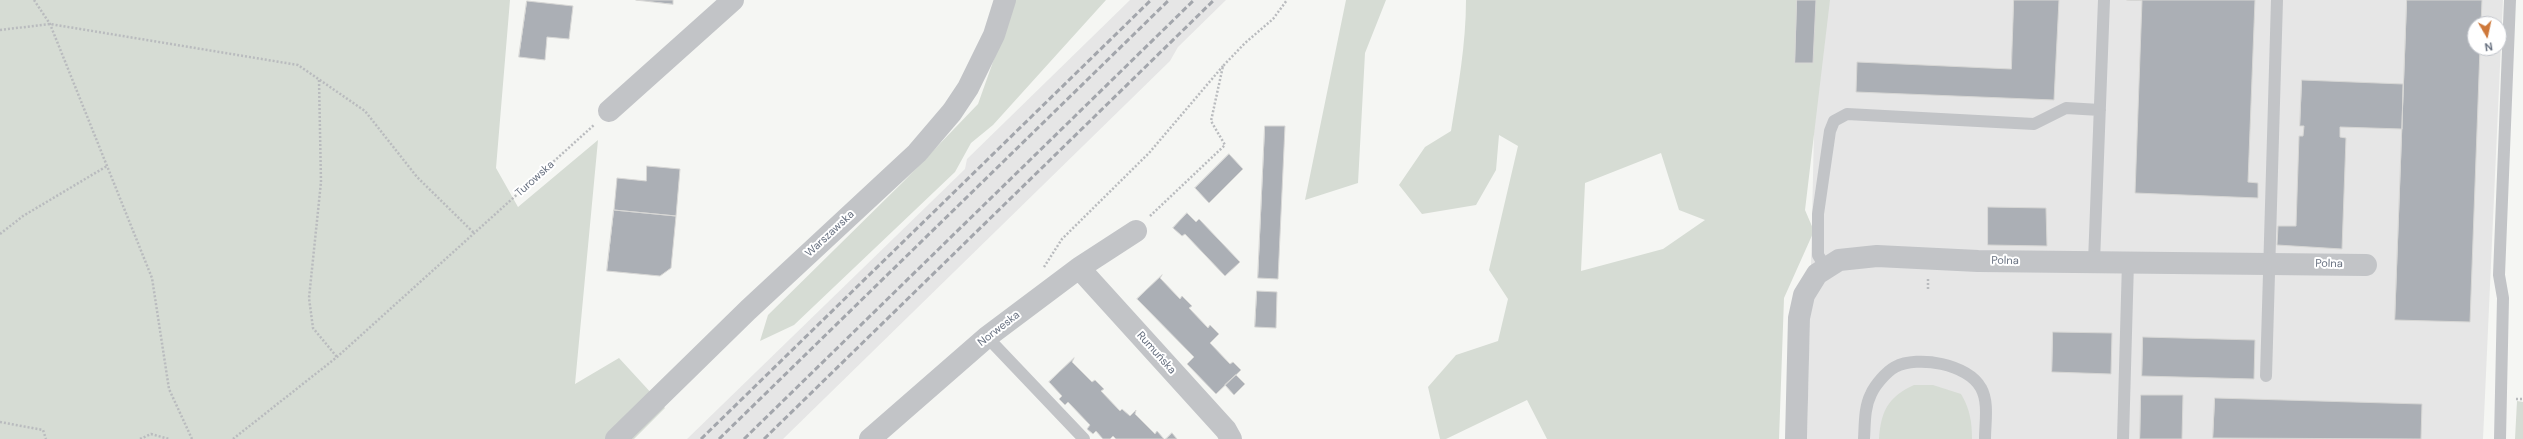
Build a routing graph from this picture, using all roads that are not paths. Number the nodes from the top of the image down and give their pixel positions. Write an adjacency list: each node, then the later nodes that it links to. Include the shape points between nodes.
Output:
1 (733, 0): 7 (street)
2 (1004, 0): 17 (street, Warszawska, via 994,34 968,88 952,112 917,153 748,310)
3 (2104, 0): 6 (lane)
4 (2277, 0): 11 (lane)
5 (2510, 0): 25 (lane, via 2499,275 2503,298)
6 (2100, 110): 9 (lane); 14 (lane, via 2066,108 2034,124 1847,114 1834,121 1830,131 1818,214 1818,255)
7 (609, 111)
8 (1136, 231): 13 (street, Norweska)
9 (2094, 262): 10 (street, Polna); 14 (street, Polna, via 1978,261 1877,256 1840,260)
10 (2128, 262): 11 (street, Polna); 24 (lane)
11 (2268, 264): 12 (street, Polna); 16 (lane)
12 (2366, 265)
13 (1078, 268): 15 (street, Norweska); 20 (street, Rumuńska, via 1226,430)
14 (1826, 268): 21 (street, Polna, via 1817,274 1804,296 1799,318)
15 (987, 337): 18 (street, Norweska); 19 (lane)
16 (2266, 376)
17 (616, 439)
18 (870, 439)
19 (1084, 439)
20 (1231, 439)
21 (1796, 439)
22 (1864, 439): 23 (lane, via 1865,410 1871,393 1895,367 1911,363 1950,364 1968,373 1981,388 1986,408)
23 (1985, 439)
24 (2123, 439)
25 (2500, 439)

